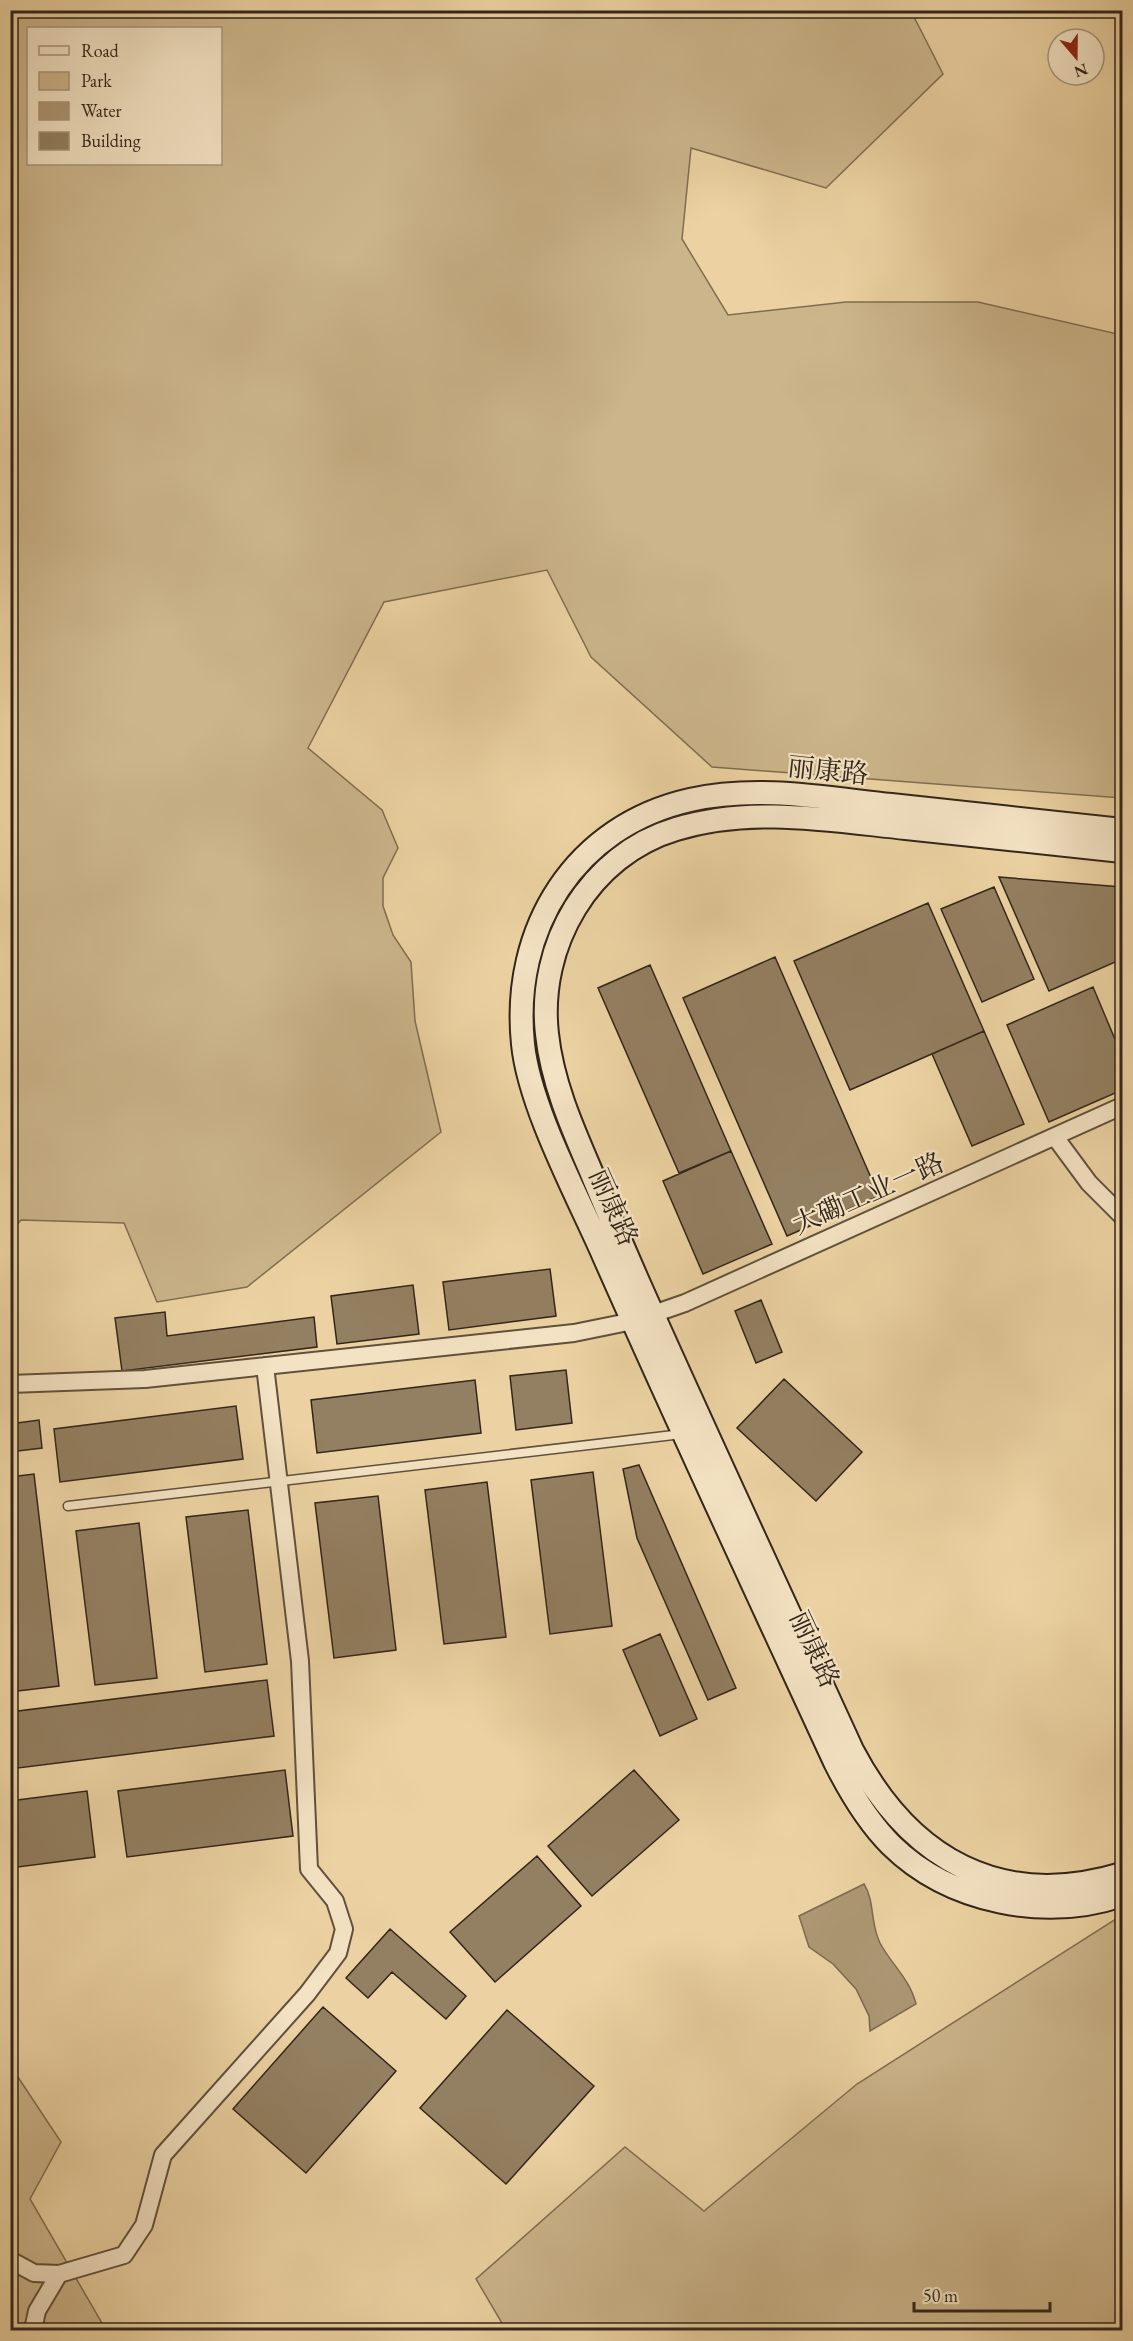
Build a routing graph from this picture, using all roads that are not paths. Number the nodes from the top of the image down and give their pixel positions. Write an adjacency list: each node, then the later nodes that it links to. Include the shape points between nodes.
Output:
1 (1122, 830): 6 (street, 丽康路, via 787,794 728,794 679,803 635,820 608,836 575,866 549,903 531,945 522,1000 523,1044 531,1083 550,1133)
2 (1122, 851): 6 (street, 丽康路, via 753,816 697,823 649,838 603,872 585,892 561,935 548,983 546,1031 571,1125)
3 (1122, 1106): 4 (street, 大磡工业一路)
4 (1055, 1137): 5 (street, via 1089,1183); 6 (street, 大磡工业一路)
5 (1122, 1216)
6 (643, 1318): 7 (street, 大磡工业一路, via 574,1333); 9 (street, 丽康路); 12 (street, 丽康路, via 852,1750 872,1787 896,1819 942,1856 994,1879 1053,1886)
7 (265, 1366): 8 (street, 大磡工业一路, via 145,1379); 10 (street)
8 (10, 1384)
9 (684, 1434): 10 (lane); 13 (street, 丽康路, via 845,1782 891,1845 938,1878 1008,1904 1062,1908)
10 (279, 1482): 11 (lane); 15 (street, via 300,1661 309,1869 335,1901 344,1929 338,1953 307,1994 163,2155 144,2225 124,2255)
11 (68, 1506)
12 (1122, 1874)
13 (1122, 1895)
14 (10, 2260): 15 (street, via 34,2273)
15 (59, 2274): 16 (street, via 37,2311)
16 (33, 2331)

